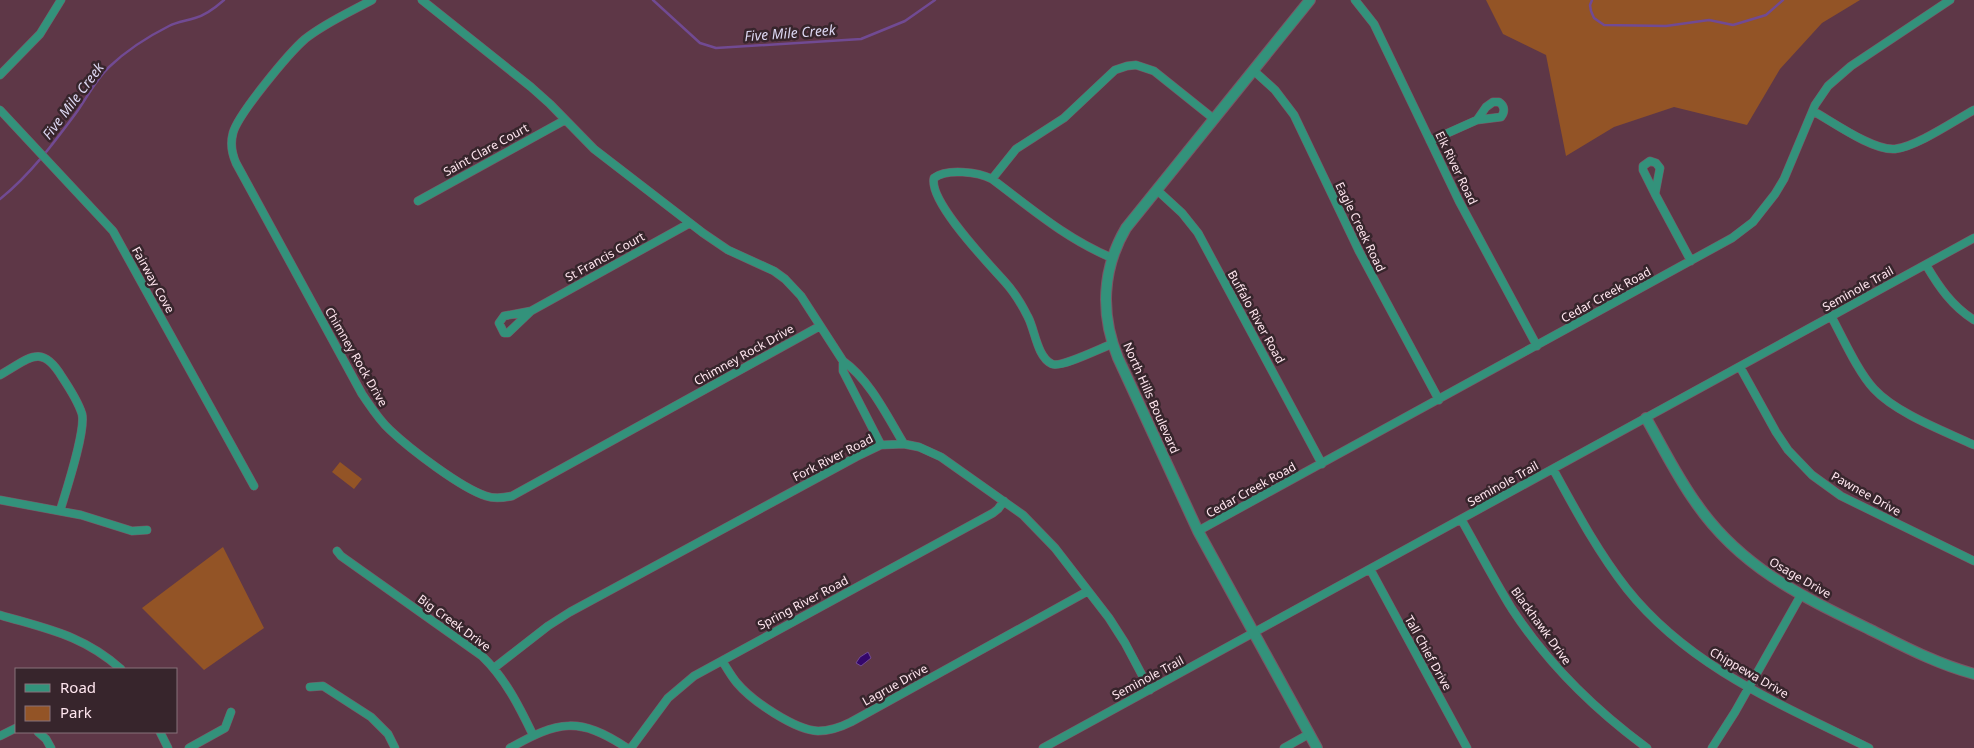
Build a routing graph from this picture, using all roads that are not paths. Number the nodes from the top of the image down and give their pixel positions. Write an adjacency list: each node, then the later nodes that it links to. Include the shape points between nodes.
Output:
1 (61, 0): 8 (street, via 40,34)
2 (372, 0): 28 (street, Chimney Rock Drive, via 317,31 294,51 239,120 231,147 236,163 362,394 389,430 421,456 478,493 498,498 512,496)
3 (422, 0): 13 (street, via 531,87)
4 (1310, 0): 7 (street, North Hills Boulevard)
5 (1355, 0): 15 (street, Elk River Road, via 1374,24)
6 (1950, 0): 11 (street, Cedar Creek Road, via 1838,75)
7 (1253, 70): 12 (street, North Hills Boulevard); 34 (street, Eagle Creek Road, via 1275,90 1294,115 1359,251)
8 (0, 75)
9 (0, 110): 41 (street, Fairway Cove, via 113,231)
10 (1974, 110): 11 (street, via 1914,143 1895,149 1875,146)
11 (1813, 111): 23 (street, Cedar Creek Road, via 1784,179 1770,202 1745,229)
12 (1214, 118): 16 (street, via 1154,71 1136,65 1122,67 1109,74 1064,118 1016,149); 17 (street, North Hills Boulevard)
13 (564, 120): 19 (street, Saint Clare Court); 20 (street, via 594,149)
14 (1477, 120): 15 (street)
15 (1430, 141): 30 (street, Elk River Road)
16 (992, 179): 22 (street, via 1065,234); 29 (street, via 973,172 936,176 933,187 963,234 1012,290 1029,318 1047,360 1055,365 1066,363)
17 (1157, 190): 22 (street, North Hills Boulevard, via 1126,228); 39 (street, Buffalo River Road, via 1198,233)
18 (1654, 194): 23 (street)
19 (418, 201)
20 (690, 223): 25 (street, St Francis Court); 28 (street, via 728,250 785,279 801,296)
21 (1974, 238): 24 (street, Seminole Trail)
22 (1112, 258): 29 (street, North Hills Boulevard, via 1105,308)
23 (1691, 261): 30 (street, Cedar Creek Road)
24 (1926, 264): 26 (street, Seminole Trail); 27 (street, via 1942,292)
25 (530, 311)
26 (1831, 316): 32 (street, Seminole Trail); 38 (street, via 1866,380 1882,398)
27 (1974, 320)
28 (820, 326): 31 (street)
29 (1112, 344): 47 (street, North Hills Boulevard)
30 (1537, 346): 34 (street, Cedar Creek Road)
31 (843, 361): 36 (street, via 870,390); 37 (street, via 843,371)
32 (1740, 366): 35 (street, Seminole Trail); 49 (street, Pawnee Drive, via 1776,432 1812,475 1841,496)
33 (0, 375): 44 (street, via 31,358 43,356 55,366 78,403 82,430)
34 (1439, 400): 39 (street, Cedar Creek Road)
35 (1646, 418): 40 (street, Seminole Trail); 52 (street, Osage Drive, via 1694,501 1717,530 1761,570)
36 (904, 444): 37 (street, Fork River Road); 43 (street, Fork River Road, via 941,457)
37 (881, 445): 57 (street, Fork River Road, via 570,612)
38 (1974, 445)
39 (1322, 464): 47 (street, Cedar Creek Road)
40 (1554, 469): 45 (street, Seminole Trail); 60 (street, Chippewa Drive, via 1598,549 1628,590 1687,648)
41 (254, 486)
42 (0, 500): 44 (street)
43 (1004, 501): 51 (street, Fork River Road, via 1046,538); 55 (street, Spring River Road, via 993,513)
44 (60, 511): 46 (street, via 132,531)
45 (1461, 519): 50 (street, Seminole Trail); 80 (street, Blackhawk Drive, via 1505,598 1544,653 1602,713)
46 (147, 530)
47 (1198, 532): 54 (street, North Hills Boulevard)
48 (337, 552): 57 (street, Big Creek Drive)
49 (1974, 561)
50 (1370, 569): 54 (street, Seminole Trail); 79 (street, Tall Chief Drive)
51 (1088, 591): 55 (street, Lagrue Drive, via 851,722 828,730 805,729 782,718 736,683); 61 (street, Fork River Road, via 1124,643)
52 (1801, 595): 58 (street, Osage Drive, via 1920,654); 60 (street)
53 (0, 615): 56 (street, via 79,640)
54 (1254, 634): 61 (street, Seminole Trail); 66 (street, North Hills Boulevard)
55 (722, 660): 75 (street, Spring River Road, via 694,676 668,698)
56 (119, 668)
57 (494, 668): 67 (street, Big Creek Drive)
58 (1974, 674)
59 (310, 687): 72 (street, via 323,686 371,717 388,734)
60 (1749, 688): 81 (street); 82 (street, Chippewa Drive)
61 (1150, 690): 76 (street, Seminole Trail)
62 (231, 712): 71 (street, via 225,728)
63 (15, 728): 68 (street)
64 (39, 733): 69 (street)
65 (160, 733): 70 (street)
66 (1309, 734): 77 (street); 78 (street, North Hills Boulevard)
67 (533, 735): 73 (street); 74 (street, via 557,726 579,726 603,734)
68 (0, 736)
69 (51, 748)
70 (168, 748)
71 (189, 748)
72 (395, 748)
73 (510, 748)
74 (627, 748)
75 (631, 748)
76 (1043, 748)
77 (1284, 748)
78 (1316, 748)
79 (1467, 748)
80 (1647, 748)
81 (1712, 748)
82 (1870, 748)

